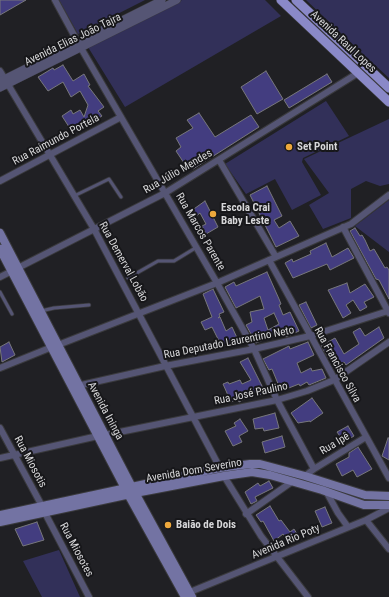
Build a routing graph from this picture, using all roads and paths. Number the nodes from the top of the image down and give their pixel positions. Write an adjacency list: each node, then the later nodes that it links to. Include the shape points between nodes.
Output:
1 (55, 0): 6 (street, Rua Marcos Parente)
2 (162, 0): 6 (street, Avenida Elias João Tajra)
3 (177, 0): 6 (street, Avenida Elias João Tajra)
4 (281, 0): 8 (main road, Avenida Raul Lopes)
5 (296, 0): 10 (main road, Avenida Raul Lopes)
6 (79, 45): 9 (street, Avenida Elias João Tajra); 12 (street, Rua Marcos Parente)
7 (0, 71): 9 (street, Rua Demerval Lobão)
8 (358, 73): 11 (main road, Avenida Raul Lopes); 14 (street, Rua Júlio Mendes)
9 (3, 83): 13 (street, Rua Demerval Lobão)
10 (389, 88)
11 (389, 102)
12 (121, 117): 13 (street, Rua Raimundo Portela); 16 (street, Rua Marcos Parente)
13 (50, 155): 15 (street, Rua Raimundo Portela); 18 (street, Rua Demerval Lobão)
14 (219, 160): 16 (street, Rua Júlio Mendes); 25 (street)
15 (0, 181)
16 (165, 192): 21 (street, Rua Júlio Mendes); 23 (street, Rua Marcos Parente)
17 (389, 195): 20 (street, via 351,224)
18 (74, 196): 19 (lane, via 109,178); 21 (street, Rua Demerval Lobão)
19 (121, 198)
20 (343, 227): 25 (street); 34 (street)
21 (94, 229): 27 (street, Rua Júlio Mendes); 36 (street, Rua Demerval Lobão)
22 (0, 234): 27 (main road, Avenida Ininga)
23 (197, 247): 29 (lane, via 174,261 158,261); 30 (street, Rua Marcos Parente)
24 (0, 249): 27 (main road, Avenida Ininga)
25 (276, 256): 26 (street)
26 (269, 260): 30 (street); 37 (street, Rua Francisco Silva)
27 (15, 269): 28 (street, Rua Júlio Mendes); 33 (main road, Avenida Ininga); 39 (main road, Avenida Ininga)
28 (0, 277)
29 (128, 278)
30 (217, 283): 36 (street); 40 (street, Rua Marcos Parente)
31 (0, 292): 35 (lane)
32 (89, 305): 33 (lane, via 54,308)
33 (41, 312): 39 (main road, Avenida Ininga)
34 (388, 312): 37 (street, Rua Deputado Laurentino Neto)
35 (12, 314)
36 (139, 314): 39 (street); 41 (street, Rua Demerval Lobão)
37 (310, 336): 40 (street, Rua Deputado Laurentino Neto); 43 (street, Rua Francisco Silva)
38 (389, 342): 43 (street, Rua José Paulino)
39 (55, 346): 42 (street); 44 (main road, Avenida Ininga)
40 (254, 349): 41 (street, Rua Deputado Laurentino Neto); 45 (street, Rua Marcos Parente)
41 (165, 366): 44 (street, Rua Deputado Laurentino Neto); 46 (street, Rua Demerval Lobão)
42 (0, 368)
43 (334, 380): 45 (street, Rua José Paulino); 49 (street, Rua Francisco Silva)
44 (76, 386): 48 (main road, Avenida Ininga)
45 (277, 400): 46 (street, Rua José Paulino); 52 (street, Rua Marcos Parente)
46 (192, 417): 48 (street, Rua José Paulino); 53 (street, Rua Demerval Lobão)
47 (0, 428): 50 (street, Rua Miosotis)
48 (102, 436): 50 (street, Rua José Paulino); 57 (main road, Avenida Ininga)
49 (366, 437): 52 (street, Rua Ipê); 55 (street, Rua Francisco Silva)
50 (15, 455): 51 (street, Rua José Paulino); 61 (street, Rua Miosotis)
51 (0, 458)
52 (314, 469): 54 (street)
53 (222, 472): 54 (main road, Avenida Dom Severino, via 260,464); 56 (main road, Avenida Dom Severino, via 252,472); 57 (main road, Avenida Dom Severino); 62 (street, Rua Demerval Lobão)
54 (305, 476): 59 (main road, Avenida Dom Severino, via 365,496)
55 (389, 478)
56 (293, 481): 58 (main road, Avenida Dom Severino); 62 (street)
57 (130, 490): 61 (main road, Avenida Dom Severino); 69 (main road, Avenida Ininga)
58 (326, 491): 60 (main road, Avenida Dom Severino, via 364,505); 66 (street)
59 (389, 496)
60 (389, 506): 64 (street, Avenida Rio Poty)
61 (43, 509): 63 (main road, Avenida Dom Severino); 65 (main road, Avenida Dom Severino); 70 (street, Rua Miosotes)
62 (246, 514): 68 (street, Rua Demerval Lobão)
63 (0, 515)
64 (366, 520): 66 (street, Avenida Rio Poty); 67 (street)
65 (0, 522)
66 (348, 527): 68 (street, Avenida Rio Poty)
67 (389, 549)
68 (276, 557): 69 (street, Avenida Rio Poty); 71 (street, Rua Demerval Lobão)
69 (186, 596)
70 (89, 597)
71 (308, 597)

